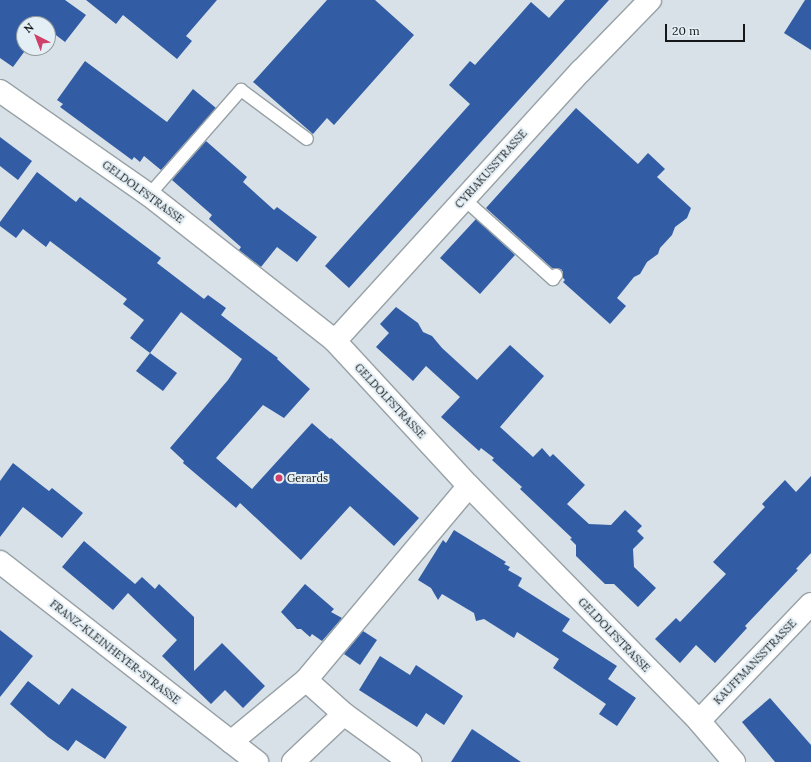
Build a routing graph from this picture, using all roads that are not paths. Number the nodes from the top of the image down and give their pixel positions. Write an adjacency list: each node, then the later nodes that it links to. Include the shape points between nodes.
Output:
1 (650, 0): 5 (street, CYRIAKUSSTRASSE)
2 (0, 91): 4 (street, GELDOLFSTRASSE)
3 (307, 139): 4 (lane, via 241,90)
4 (149, 195): 7 (street, GELDOLFSTRASSE)
5 (464, 199): 6 (lane, via 553,279); 7 (street, CYRIAKUSSTRASSE)
6 (556, 275)
7 (335, 341): 8 (street, GELDOLFSTRASSE)
8 (469, 486): 11 (street); 13 (street, GELDOLFSTRASSE)
9 (0, 562): 14 (street, FRANZ-KLEINHEYER-STRASSE)
10 (811, 604): 13 (street, KAUFFMANSSTRASSE)
11 (306, 680): 12 (street); 14 (street)
12 (344, 714): 16 (street); 17 (street)
13 (699, 721): 18 (street, GELDOLFSTRASSE)
14 (230, 742): 15 (street, FRANZ-KLEINHEYER-STRASSE)
15 (257, 762)
16 (293, 762)
17 (410, 762)
18 (734, 762)

